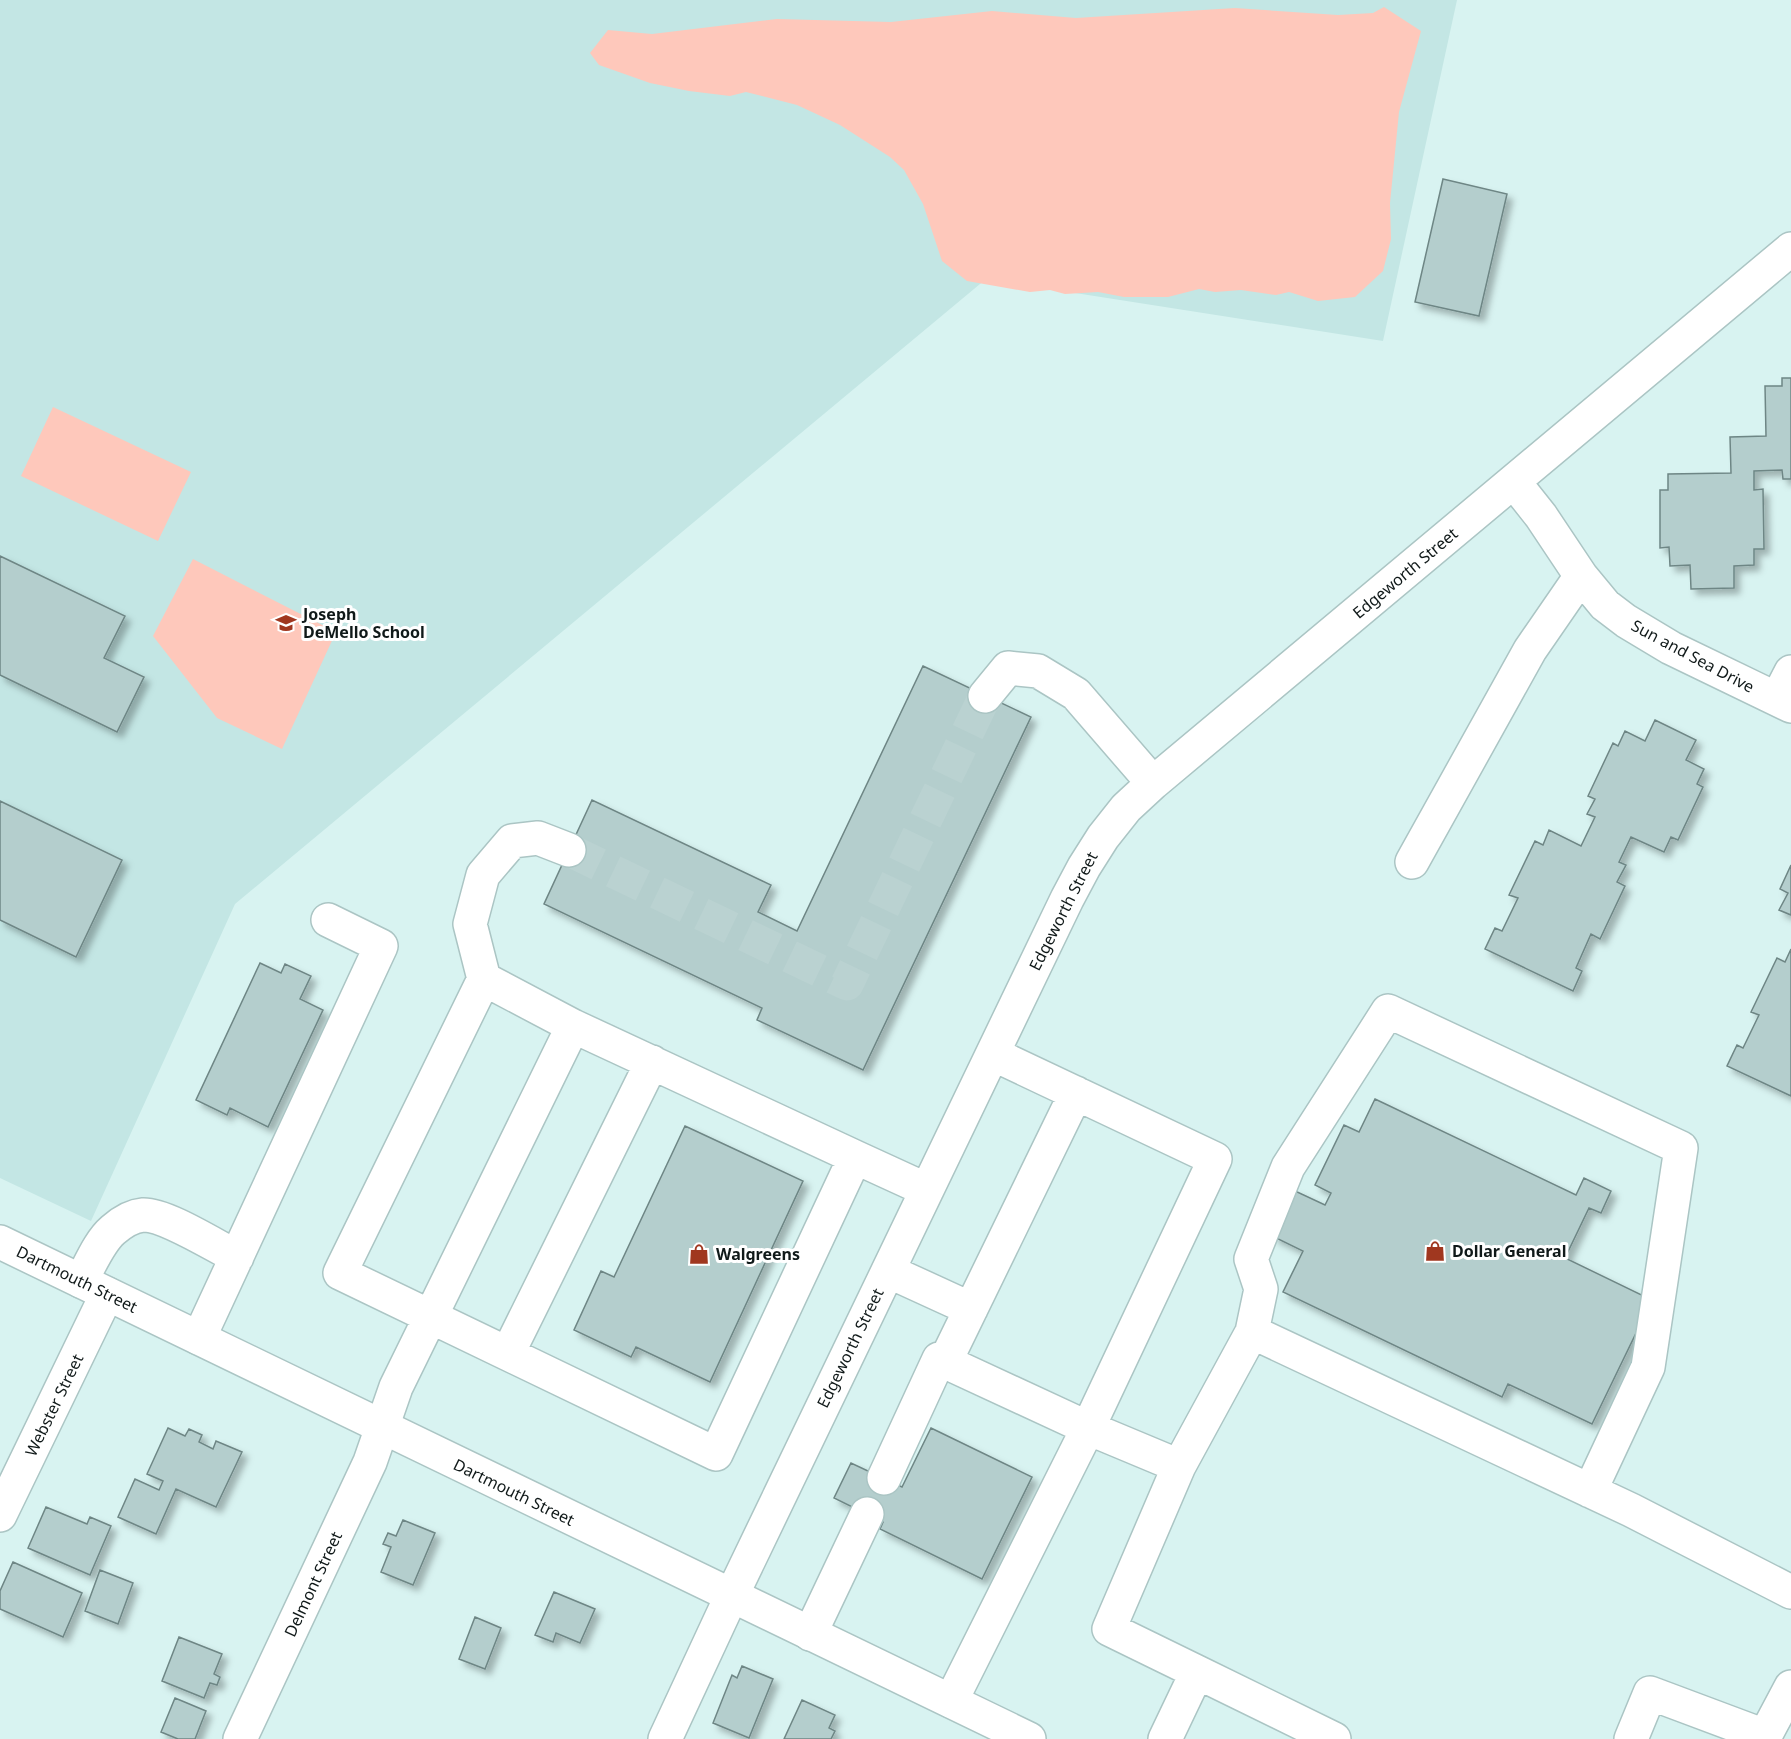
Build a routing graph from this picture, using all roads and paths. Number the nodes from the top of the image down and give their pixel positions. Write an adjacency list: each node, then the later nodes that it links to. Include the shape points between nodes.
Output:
1 (1791, 249): 2 (street, Edgeworth Street)
2 (1514, 482): 3 (street, Sun and Sea Drive); 6 (street, Edgeworth Street)
3 (1581, 576): 4 (street, Sun and Sea Drive, via 1605,605 1671,648); 8 (street, via 1530,650)
4 (1786, 692)
5 (985, 696): 6 (street, via 1008,668 1038,671 1076,694)
6 (1153, 783): 12 (street, Edgeworth Street, via 1102,837 1084,867)
7 (569, 850): 10 (street, via 538,838 512,841 483,875 470,924)
8 (1412, 862)
9 (328, 920): 18 (street, via 381,946)
10 (484, 979): 11 (street); 22 (street, via 340,1273)
11 (573, 1026): 13 (street); 22 (street, Delmont Street)
12 (993, 1053): 14 (street); 16 (street, Edgeworth Street)
13 (652, 1062): 15 (street); 25 (street)
14 (1076, 1093): 21 (street); 28 (street, via 1215,1159)
15 (852, 1164): 16 (street); 25 (street, via 716,1454)
16 (927, 1190): 19 (street, Edgeworth Street)
17 (0, 1242): 20 (street, Dartmouth Street)
18 (237, 1257): 20 (street, Webster Street, via 173,1224 143,1215 112,1230 104,1242); 24 (street)
19 (888, 1271): 21 (street); 35 (street, Edgeworth Street)
20 (94, 1287): 24 (street, Dartmouth Street); 33 (street, Webster Street)
21 (971, 1309): 26 (street)
22 (431, 1316): 25 (street); 27 (street, Delmont Street, via 396,1387)
23 (1252, 1332): 29 (street); 31 (street); 31 (street, via 1261,1289 1251,1258 1288,1167 1388,1011 1681,1148 1648,1367)
24 (199, 1338): 27 (street, Dartmouth Street)
25 (508, 1353)
26 (942, 1361): 28 (street); 30 (street)
27 (383, 1428): 35 (street, Dartmouth Street); 40 (street, Delmont Street)
28 (1088, 1428): 29 (street); 39 (street)
29 (1179, 1466): 37 (street, via 1109,1629)
30 (884, 1478)
31 (1590, 1491): 34 (street)
32 (867, 1514): 36 (street)
33 (0, 1515)
34 (1791, 1592)
35 (731, 1596): 36 (street, Dartmouth Street); 41 (street, Edgeworth Street)
36 (810, 1634): 39 (street, Dartmouth Street)
37 (1197, 1672): 43 (street); 44 (street)
38 (1791, 1687): 45 (street, via 1765,1736 1650,1693)
39 (951, 1701): 42 (street, Dartmouth Street)
40 (240, 1739)
41 (665, 1739)
42 (1029, 1739)
43 (1165, 1739)
44 (1334, 1739)
45 (1631, 1739)

